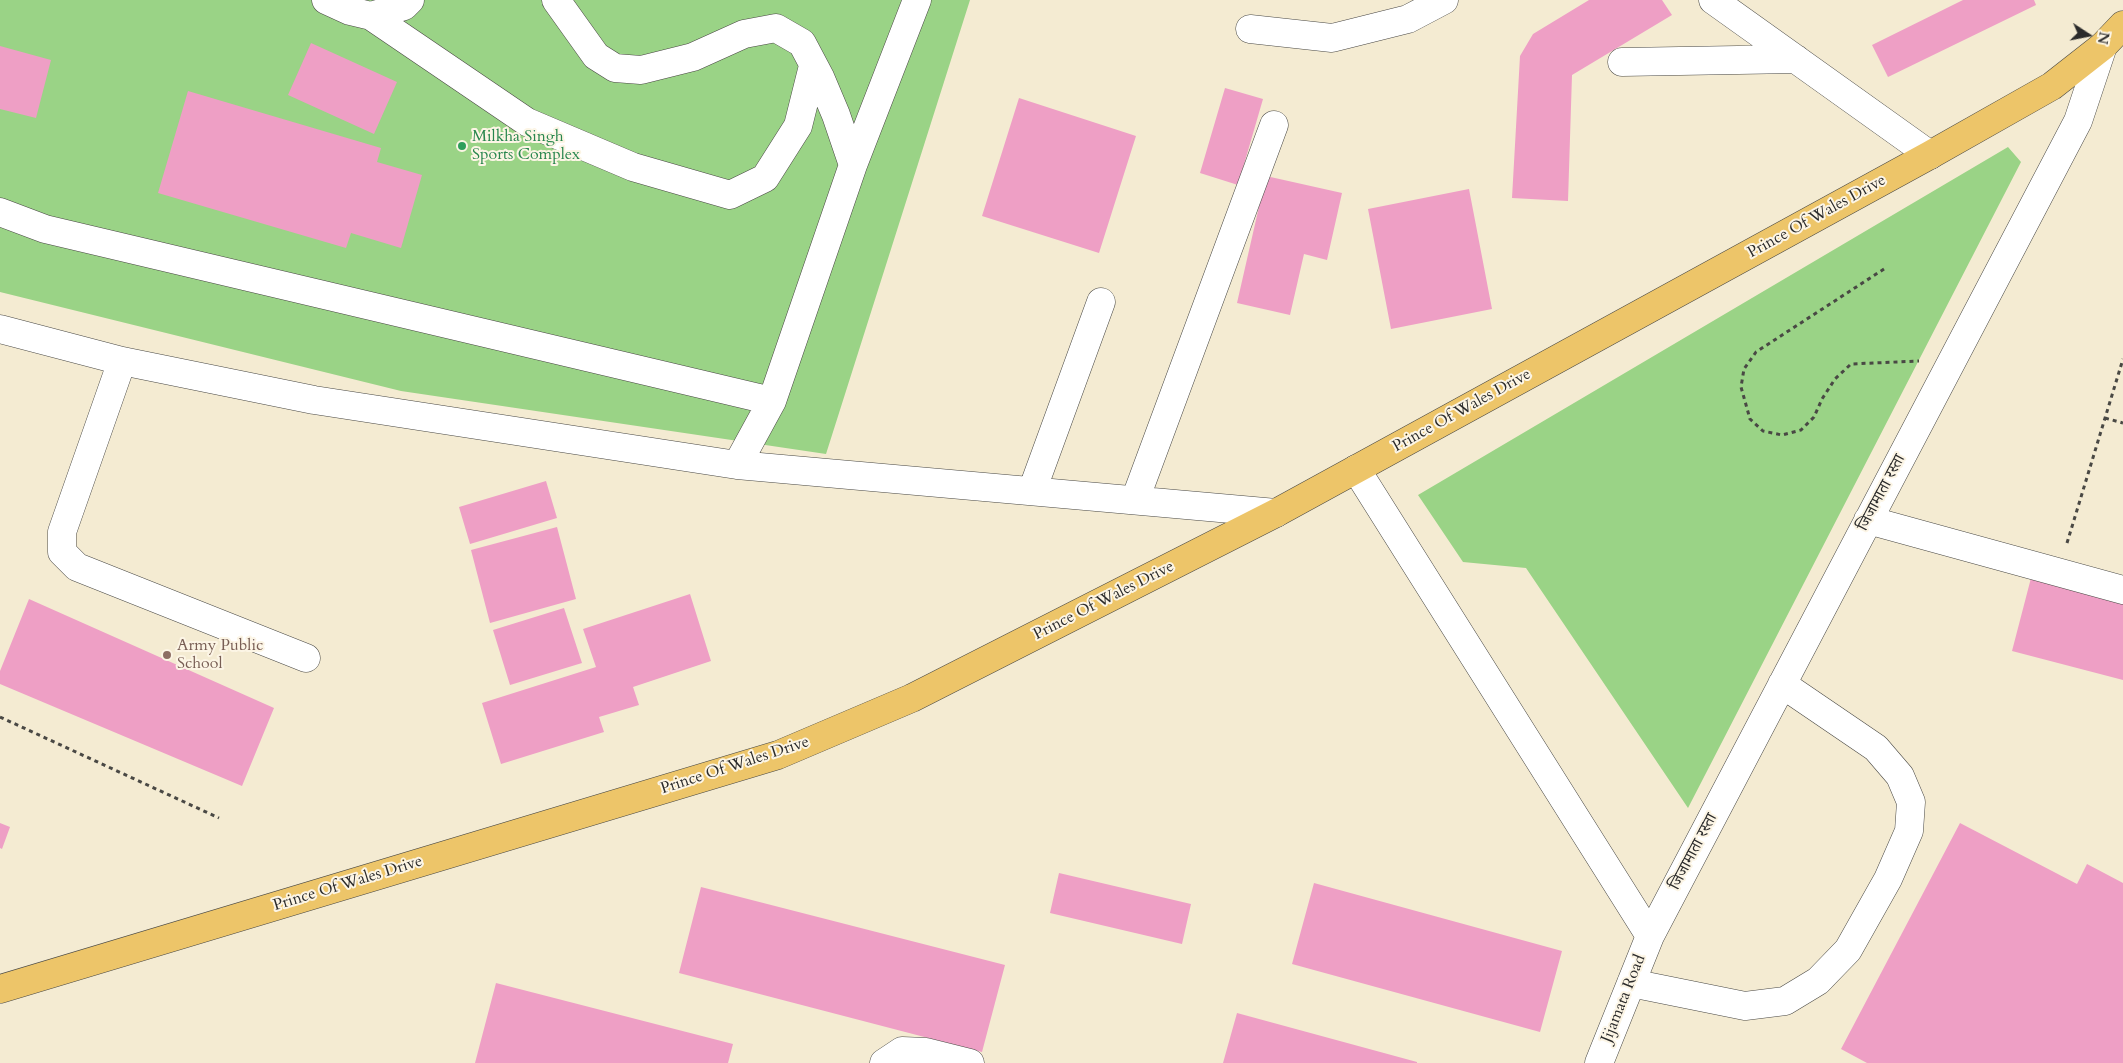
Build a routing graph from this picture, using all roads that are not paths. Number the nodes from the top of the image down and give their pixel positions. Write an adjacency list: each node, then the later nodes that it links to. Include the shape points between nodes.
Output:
1 (326, 0): 7 (street)
2 (410, 0): 7 (street, via 404,6)
3 (556, 0): 13 (street, via 596,56 615,68 641,70 693,58 744,34 776,28 802,43)
4 (917, 0): 16 (street)
5 (1444, 0): 9 (street, via 1408,19 1332,38)
6 (1713, 0): 11 (street)
7 (371, 16): 13 (street, via 527,122 633,167 730,195 765,178 798,126)
8 (2123, 25): 10 (main road, Prince Of Wales Drive)
9 (1250, 29)
10 (2103, 46): 15 (main road, Prince Of Wales Drive, via 2052,86); 27 (street, जिजामाता रस्ता, via 2078,121)
11 (1796, 59): 12 (street); 15 (street)
12 (1622, 62)
13 (814, 66): 16 (street, via 836,115)
14 (1274, 126): 25 (street)
15 (1930, 155): 23 (main road, Prince Of Wales Drive)
16 (853, 165): 21 (street)
17 (0, 212): 21 (street, via 45,229)
18 (1101, 302): 24 (street)
19 (0, 328): 20 (street)
20 (122, 361): 22 (street, via 314,400); 29 (street, via 62,532 62,552 77,567)
21 (772, 401): 22 (street)
22 (736, 465): 24 (street)
23 (1356, 469): 26 (main road, Prince Of Wales Drive); 31 (street)
24 (1032, 491): 25 (street)
25 (1136, 500): 26 (street)
26 (1276, 513): 33 (main road, Prince Of Wales Drive, via 912,698 778,755)
27 (1868, 520): 28 (street); 30 (street, जिजामाता रस्ता)
28 (2123, 590)
29 (306, 658)
30 (1782, 684): 31 (street, जिजामाता रस्ता); 32 (street, via 1876,748 1900,776 1911,802 1909,831 1888,879 1848,950 1818,981 1785,1001 1745,1006)
31 (1650, 936): 32 (street, Jijamata Road)
32 (1631, 983): 36 (street, Jijamata Road)
33 (0, 989)
34 (884, 1063): 35 (street, via 902,1051 926,1052)
35 (970, 1063)
36 (1599, 1063)

